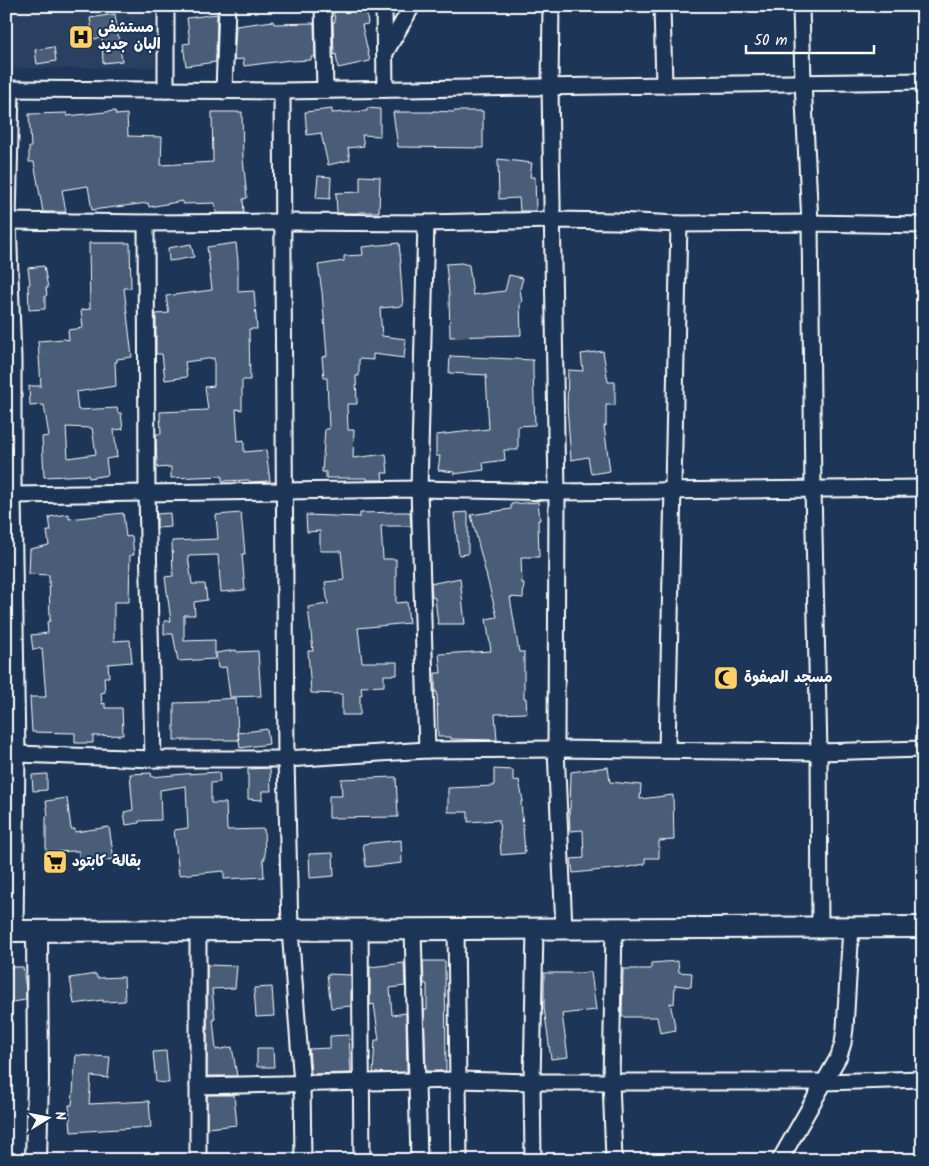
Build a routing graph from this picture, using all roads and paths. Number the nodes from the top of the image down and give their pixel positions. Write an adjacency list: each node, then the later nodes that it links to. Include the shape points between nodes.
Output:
1 (166, 6): 16 (street)
2 (227, 6): 18 (street)
3 (323, 6): 17 (street)
4 (384, 6): 9 (street)
5 (412, 6): 9 (street)
6 (551, 6): 13 (street)
7 (662, 6): 12 (street)
8 (801, 6): 11 (street)
9 (385, 54): 15 (street)
10 (923, 81): 11 (street)
11 (804, 82): 12 (street); 25 (street)
12 (664, 85): 13 (street)
13 (550, 87): 15 (street); 20 (street)
14 (9, 89): 16 (street); 21 (street)
15 (385, 89): 17 (street)
16 (166, 90): 18 (street)
17 (325, 90): 19 (street)
18 (224, 91): 19 (street)
19 (282, 91): 22 (street)
20 (553, 220): 24 (street); 26 (street); 34 (street)
21 (8, 221): 23 (street); 28 (street)
22 (282, 222): 23 (street); 24 (street); 33 (street)
23 (146, 223): 35 (street)
24 (426, 223): 30 (street)
25 (810, 223): 26 (street); 27 (street); 31 (street)
26 (679, 224): 32 (street)
27 (923, 225)
28 (10, 359): 36 (street)
29 (923, 488): 31 (street)
30 (419, 489): 33 (street); 34 (street); 40 (street)
31 (813, 489): 32 (street); 42 (street)
32 (674, 490): 34 (street); 41 (street)
33 (284, 491): 35 (street); 45 (street)
34 (557, 492): 38 (street)
35 (147, 493): 36 (street); 44 (street)
36 (14, 495): 37 (street)
37 (10, 628): 43 (street)
38 (556, 749): 40 (street); 41 (street); 49 (street)
39 (923, 749): 42 (street)
40 (427, 750): 45 (street)
41 (667, 750): 42 (street)
42 (819, 752): 46 (street)
43 (16, 754): 44 (street); 57 (street)
44 (153, 759): 45 (street)
45 (286, 759): 56 (street)
46 (820, 927): 47 (street); 50 (street)
47 (851, 927): 48 (street); 65 (street, via 843,1042)
48 (923, 927)
49 (564, 928): 50 (street); 54 (street)
50 (614, 928): 62 (street)
51 (360, 929): 52 (street); 56 (street); 63 (street)
52 (413, 929): 53 (street); 61 (street)
53 (456, 929): 54 (street); 60 (street)
54 (535, 929): 64 (street)
55 (198, 930): 56 (street); 58 (street); 67 (street)
56 (290, 930): 66 (street)
57 (11, 931): 58 (street)
58 (37, 931): 68 (street)
59 (923, 1079): 65 (street)
60 (458, 1080): 61 (street); 64 (street); 73 (street)
61 (417, 1081): 63 (street); 72 (street)
62 (611, 1081): 64 (street); 65 (street); 75 (street)
63 (362, 1082): 66 (street); 71 (street)
64 (532, 1082): 74 (street)
65 (824, 1082): 76 (street)
66 (302, 1083): 67 (street); 70 (street)
67 (198, 1086): 69 (street)
68 (36, 1160)
69 (198, 1160)
70 (303, 1160)
71 (362, 1160)
72 (419, 1160)
73 (460, 1160)
74 (533, 1160)
75 (614, 1160)
76 (780, 1160)

